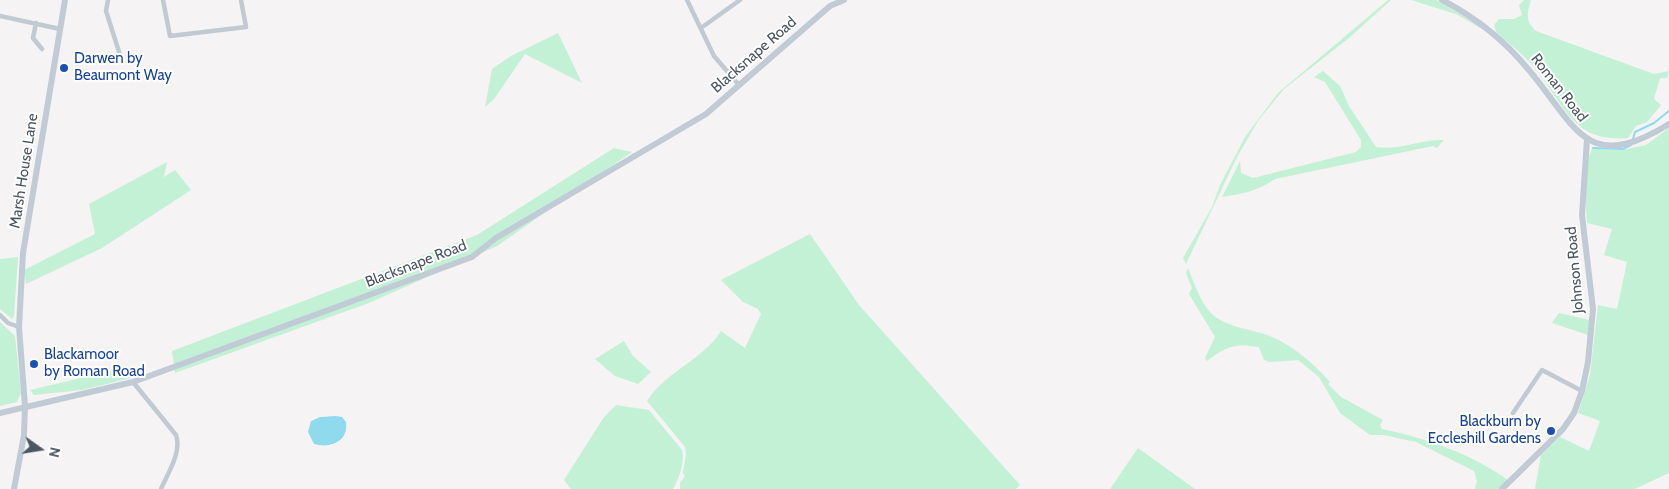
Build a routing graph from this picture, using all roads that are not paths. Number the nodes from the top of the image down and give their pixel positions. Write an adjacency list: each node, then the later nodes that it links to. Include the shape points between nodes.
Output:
1 (65, 0): 12 (street, Marsh House Lane)
2 (108, 0): 14 (street, via 106,11)
3 (163, 0): 4 (street, via 170,36 246,27)
4 (241, 0)
5 (687, 0): 11 (street)
6 (740, 0): 11 (street)
7 (1442, 0): 17 (street, Roman Road, via 1486,28 1521,60 1567,120)
8 (840, 1): 15 (street, Blacksnape Road, via 830,6)
9 (0, 16): 10 (street)
10 (36, 23): 12 (street); 13 (street, via 33,38)
11 (701, 28): 15 (street, via 714,56)
12 (60, 29): 19 (street, Marsh House Lane, via 23,252)
13 (42, 49)
14 (121, 58)
15 (739, 85): 20 (street, Blacksnape Road, via 706,114 496,238 472,257)
16 (1669, 124): 17 (street, Roman Road, via 1630,143 1604,144)
17 (1586, 139): 21 (street, Johnson Road, via 1582,215 1593,309)
18 (0, 315): 19 (street)
19 (19, 327): 22 (street, Marsh House Lane)
20 (133, 382): 22 (street, Blacksnape Road); 26 (street, via 176,435 178,442)
21 (1582, 391): 24 (street, via 1542,370); 27 (street, Johnson Road, via 1563,430)
22 (26, 406): 23 (street, Blacksnape Road); 25 (street, Marsh House Lane)
23 (0, 413)
24 (1513, 413)
25 (14, 489)
26 (161, 489)
27 (1502, 489)

